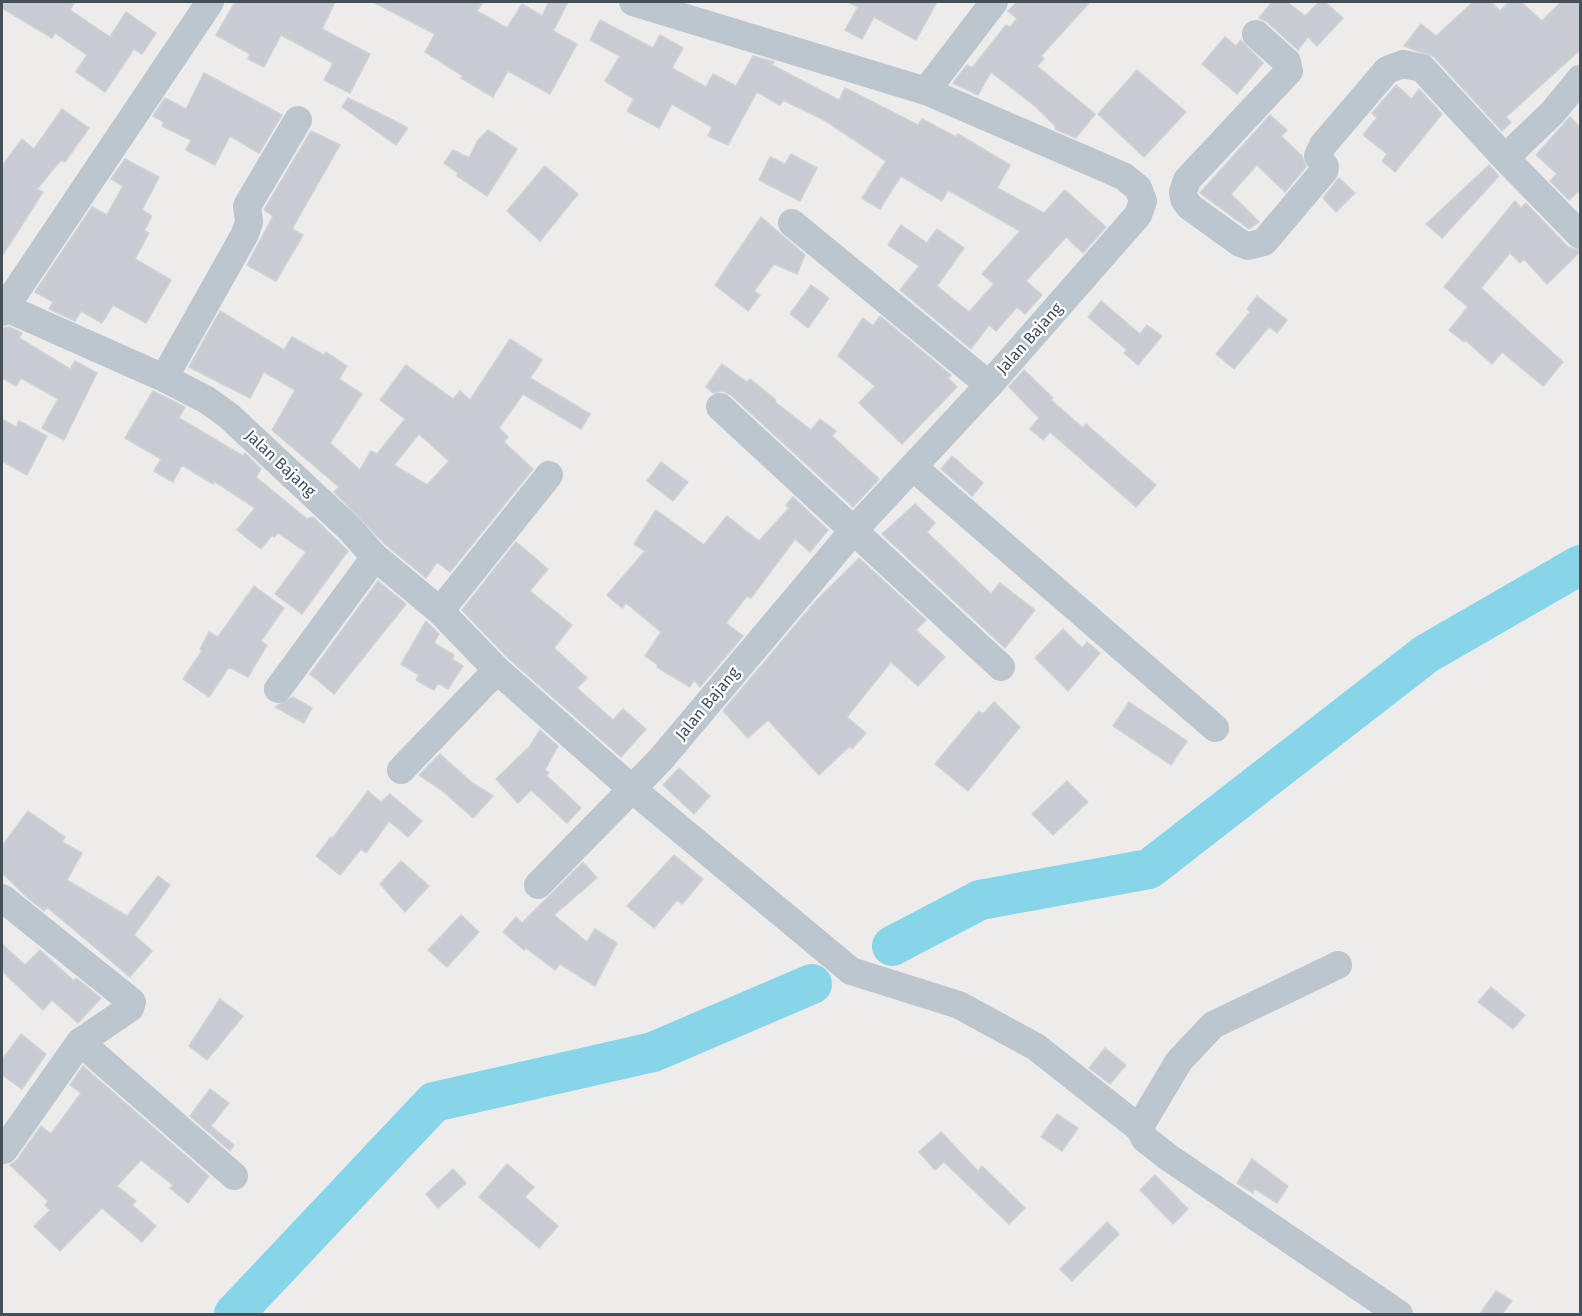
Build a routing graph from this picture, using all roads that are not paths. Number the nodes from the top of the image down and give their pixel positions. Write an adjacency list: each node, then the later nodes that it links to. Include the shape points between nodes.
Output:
1 (633, 2): 6 (street)
2 (994, 2): 6 (street)
3 (201, 4): 13 (street)
4 (1256, 34): 9 (street, via 1287,62 1289,71 1187,180)
5 (1581, 79): 8 (street)
6 (926, 91): 10 (street, via 1123,176 1138,188)
7 (298, 120): 14 (street, via 247,206 249,222 245,234)
8 (1504, 158): 9 (street, via 1422,68 1403,64 1387,70 1323,145 1318,156 1324,171 1264,242 1248,246 1240,243); 12 (street)
9 (1184, 199): 10 (street)
10 (1143, 201): 15 (street, Jalan Bajang, via 1128,229)
11 (792, 223): 15 (street)
12 (1581, 235)
13 (3, 309): 14 (street, Jalan Bajang)
14 (164, 378): 20 (street, Jalan Bajang, via 229,416)
15 (989, 385): 17 (street, Jalan Bajang)
16 (720, 406): 19 (street)
17 (913, 467): 19 (street, Jalan Bajang); 25 (street)
18 (549, 475): 21 (street)
19 (853, 531): 22 (street); 27 (street, Jalan Bajang)
20 (375, 557): 21 (street, Jalan Bajang); 24 (street)
21 (440, 611): 23 (street, Jalan Bajang)
22 (1001, 667)
23 (497, 670): 26 (street); 27 (street, Jalan Bajang)
24 (278, 689)
25 (1215, 728)
26 (401, 770)
27 (632, 789): 28 (street); 32 (street, via 851,971 959,1005 1027,1041)
28 (538, 885)
29 (2, 898): 31 (street, via 132,1002 130,1008)
30 (1338, 965): 32 (street, via 1213,1025 1179,1061)
31 (80, 1042): 33 (street); 34 (street)
32 (1139, 1128): 35 (street, via 1145,1139 1168,1157)
33 (4, 1150)
34 (234, 1176)
35 (1399, 1314)

